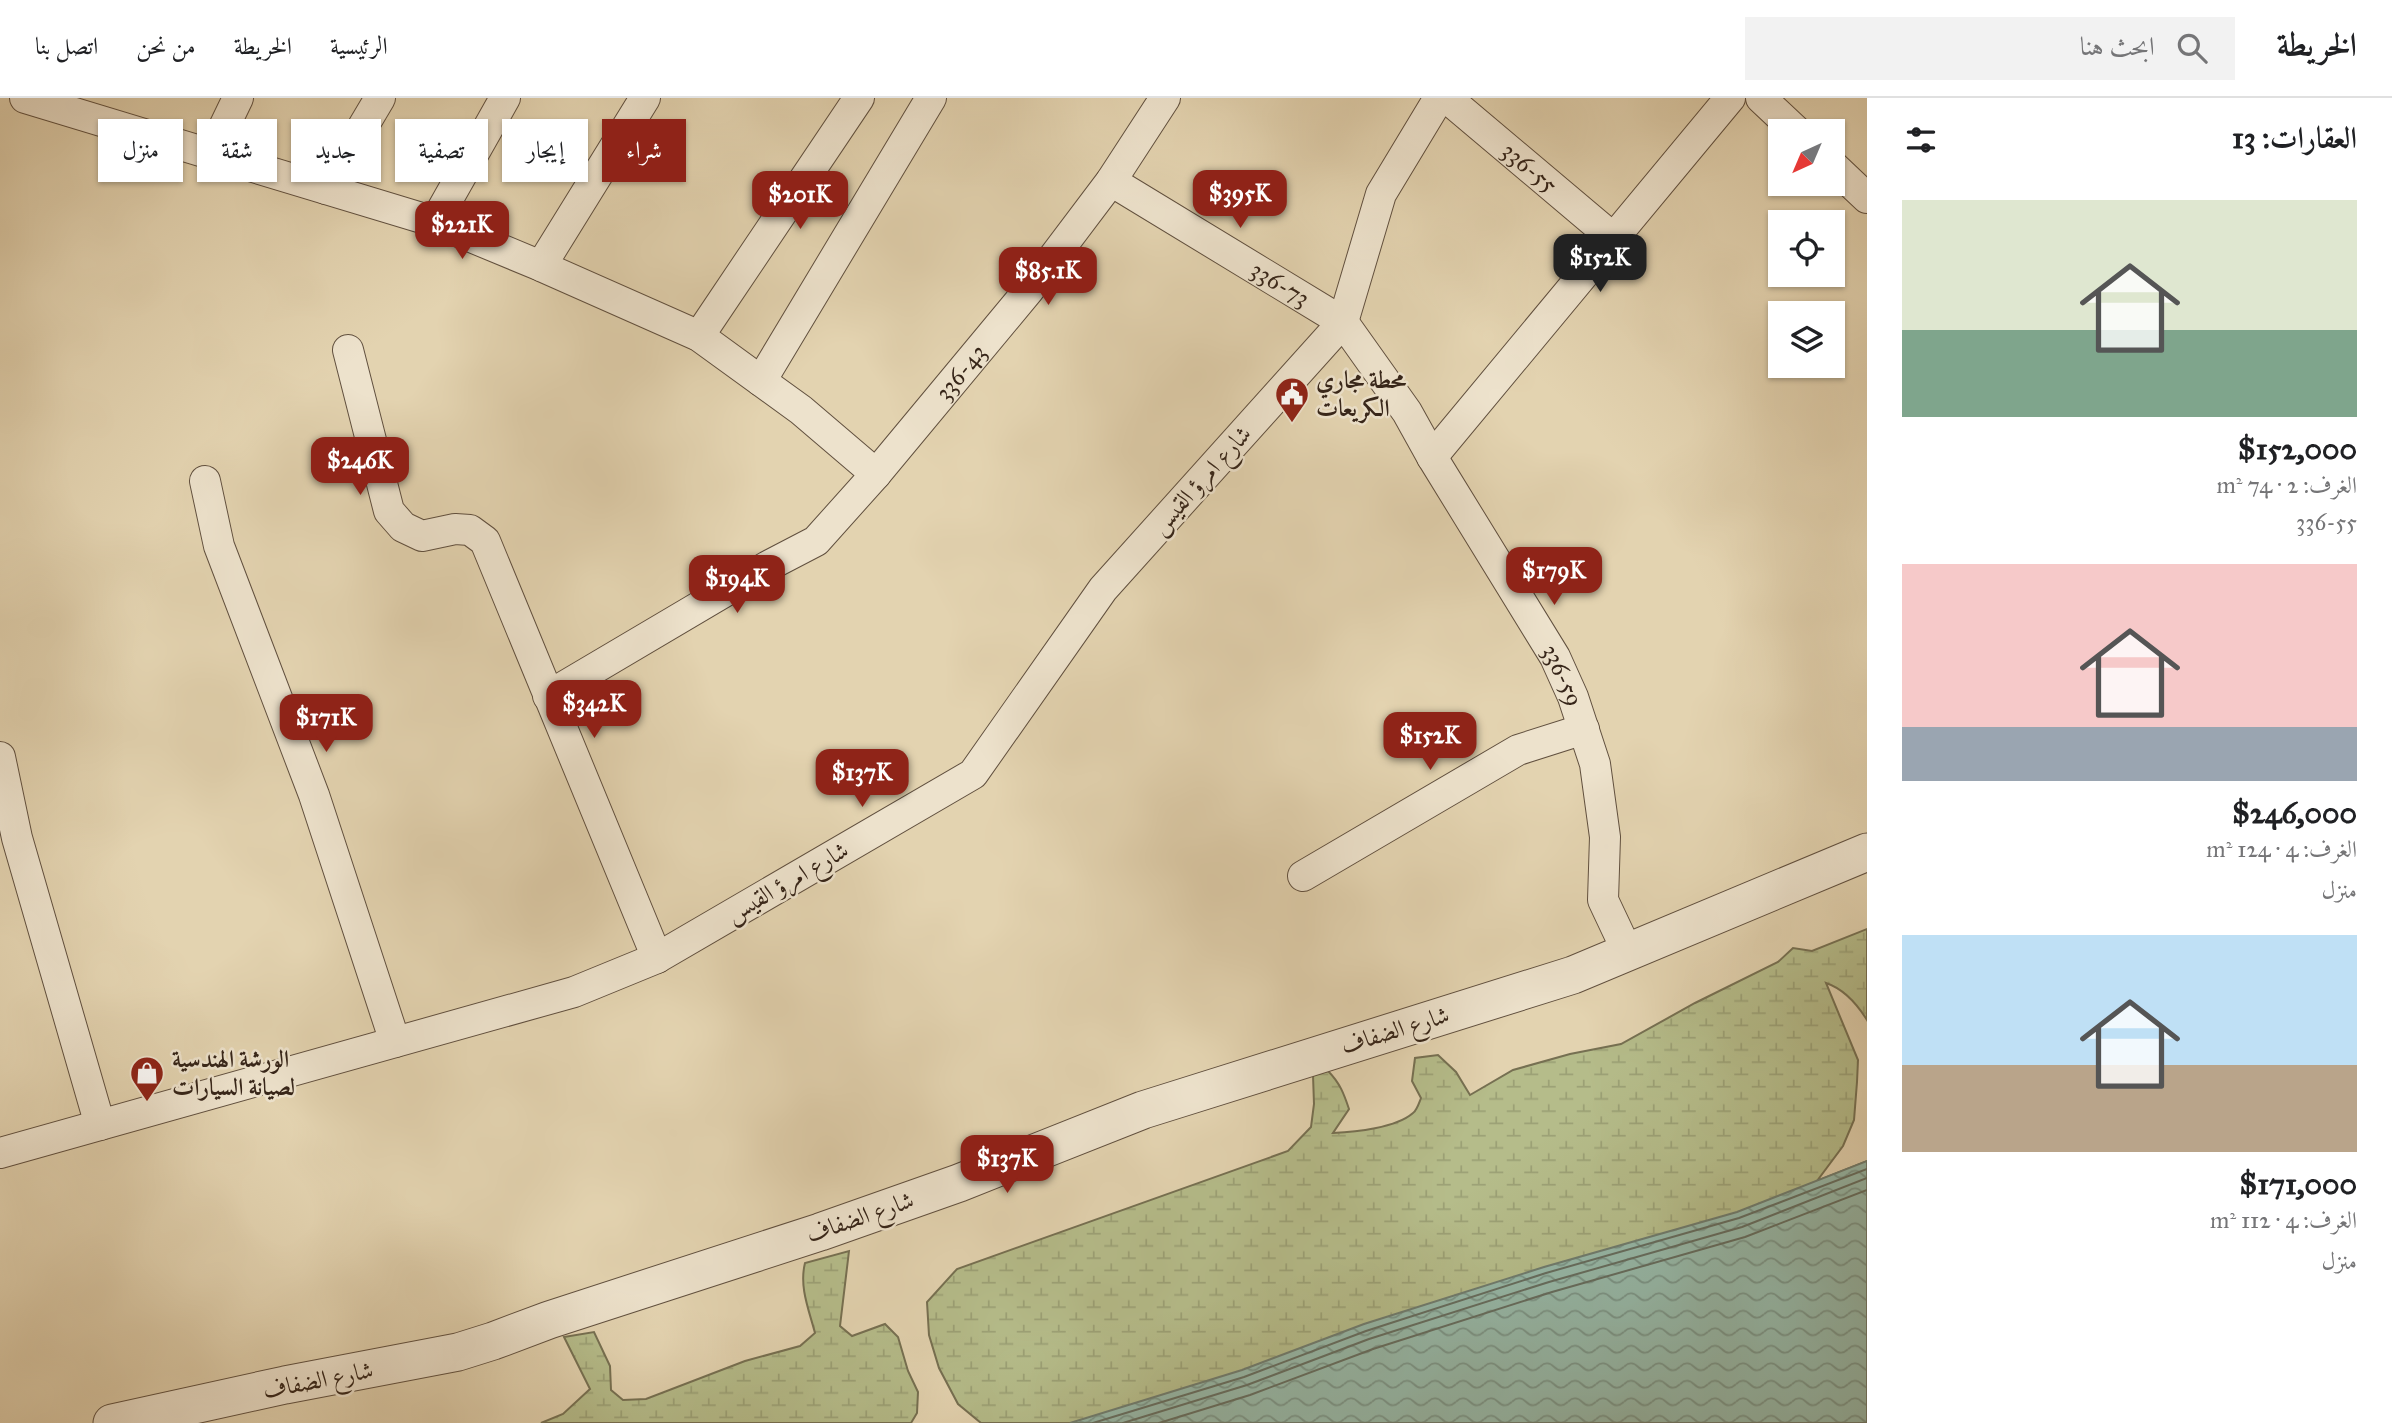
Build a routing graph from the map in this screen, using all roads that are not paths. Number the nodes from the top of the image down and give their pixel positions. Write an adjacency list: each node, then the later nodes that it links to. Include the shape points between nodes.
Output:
1 (25, 98): 15 (street)
2 (238, 98): 13 (street)
3 (380, 98): 19 (street)
4 (505, 98): 21 (street)
5 (645, 98): 23 (street)
6 (859, 98): 25 (street)
7 (931, 98): 27 (street)
8 (1165, 98): 18 (street, 336-43)
9 (1439, 98): 24 (street, شارع امرؤ القيس, via 1381,194)
10 (1447, 98): 22 (street, 336-55)
11 (1730, 98): 22 (street)
12 (1760, 98): 14 (street)
13 (228, 119)
14 (1783, 119)
15 (197, 150)
16 (277, 174): 19 (street)
17 (1845, 177): 20 (street)
18 (1111, 181): 24 (street, 336-73); 29 (street, 336-43, via 1028,291)
19 (326, 189): 21 (street)
20 (1867, 198)
21 (435, 222): 23 (street)
22 (1613, 239): 28 (street)
23 (541, 266): 25 (street)
24 (1343, 321): 28 (street, 336-59, via 1407,412); 37 (street, شارع امرؤ القيس, via 1103,589 973,774)
25 (699, 336): 27 (street)
26 (348, 350): 31 (street, via 390,511 403,527 422,536 470,530 485,541)
27 (761, 381): 29 (street)
28 (1432, 457): 32 (street, 336-59, via 1555,657)
29 (876, 474): 31 (street, 336-43, via 816,541)
30 (205, 481): 38 (street, via 219,546 314,795)
31 (548, 696): 37 (street)
32 (1584, 729): 35 (street, via 1518,750); 36 (street, 336-59, via 1595,764 1605,837 1603,900)
33 (0, 757): 39 (street, via 17,838)
34 (1867, 852): 36 (street, شارع الضفاف)
35 (1303, 876)
36 (1628, 953): 41 (street, شارع الضفاف, via 1573,975 1143,1110 959,1183 481,1345)
37 (657, 958): 38 (street, شارع امرؤ القيس, via 574,992)
38 (395, 1042): 39 (street, شارع امرؤ القيس)
39 (100, 1125): 40 (street, شارع امرؤ القيس)
40 (0, 1153)
41 (112, 1423)

